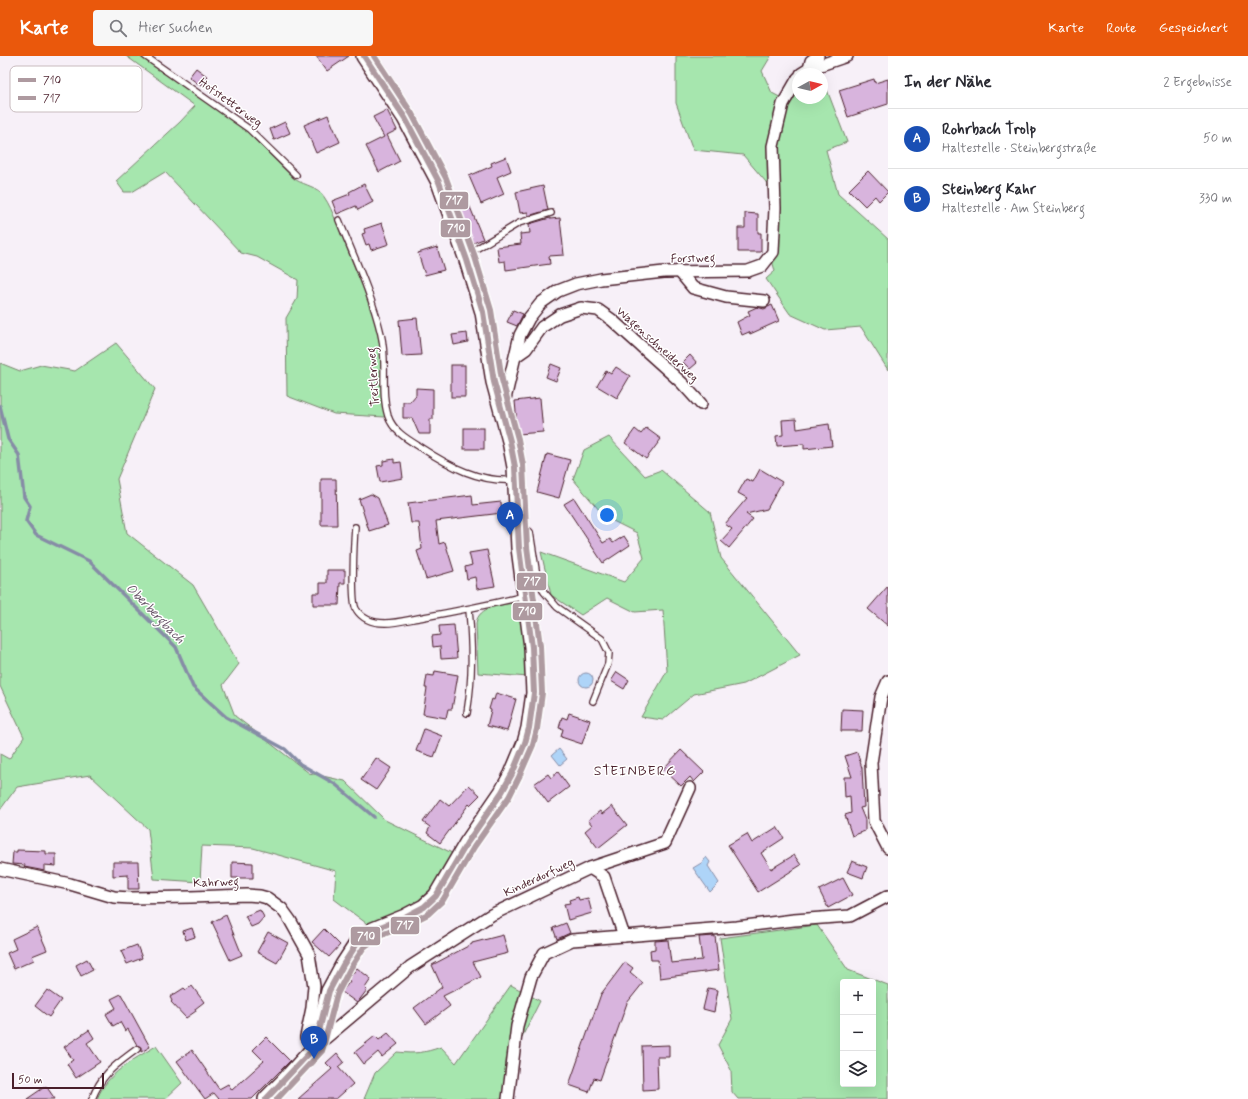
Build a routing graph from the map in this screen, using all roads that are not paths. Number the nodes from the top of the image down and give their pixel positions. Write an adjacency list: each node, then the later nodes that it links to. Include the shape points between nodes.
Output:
1 (145, 56): 8 (lane, Hofstetterweg, via 248,128)
2 (364, 56): 11 (main road, via 405,118 431,165)
3 (818, 56): 5 (street)
4 (847, 56): 6 (street)
5 (807, 68)
6 (816, 68)
7 (792, 88): 12 (street, Forstweg, via 783,104 774,146 773,252 762,266 748,271)
8 (296, 175)
9 (551, 213): 11 (lane, via 519,222)
10 (339, 220): 17 (lane, Treitlerweg, via 378,320 385,358 387,409 396,430 406,439 458,470 492,480)
11 (465, 255): 15 (main road, via 483,312 494,382)
12 (679, 271): 13 (street, via 693,288 726,297); 14 (street, Forstweg, via 588,281 558,291 541,303 529,318 520,335)
13 (764, 301)
14 (516, 356): 15 (street, Forstweg, via 505,399); 16 (street, Wagenschneiderweg, via 526,349 542,327 560,315 580,308 598,310 670,372)
15 (500, 402): 17 (main road)
16 (701, 404)
17 (516, 480): 19 (main road)
18 (355, 527): 21 (lane, via 354,596 356,608 365,618 374,622 391,622)
19 (518, 529): 20 (main road); 23 (lane, via 526,528 530,532 537,576 548,598 605,643 609,653 608,664)
20 (526, 596): 21 (lane); 31 (main road, via 534,693 525,743 512,774 432,901 415,912 373,930 353,948 329,991)
21 (469, 609): 24 (lane, via 472,675)
22 (888, 681): 26 (street, via 881,697 871,763 874,821)
23 (593, 701)
24 (467, 713)
25 (690, 788): 27 (street, via 664,842)
26 (888, 848)
27 (590, 868): 30 (street, Kinderdorfweg, via 604,877); 31 (street, Kinderdorfweg, via 491,915 410,967)
28 (0, 869): 31 (street, Kahrweg, via 70,884 114,897 247,895 267,898 286,914 309,954 314,986 306,1037)
29 (888, 896): 30 (street, via 850,916)
30 (624, 936): 35 (street, via 572,940 544,953 532,977 517,1026)
31 (315, 1047): 34 (main road)
32 (137, 1049): 33 (lane, via 105,1074)
33 (92, 1099)
34 (266, 1099)
35 (508, 1099)

